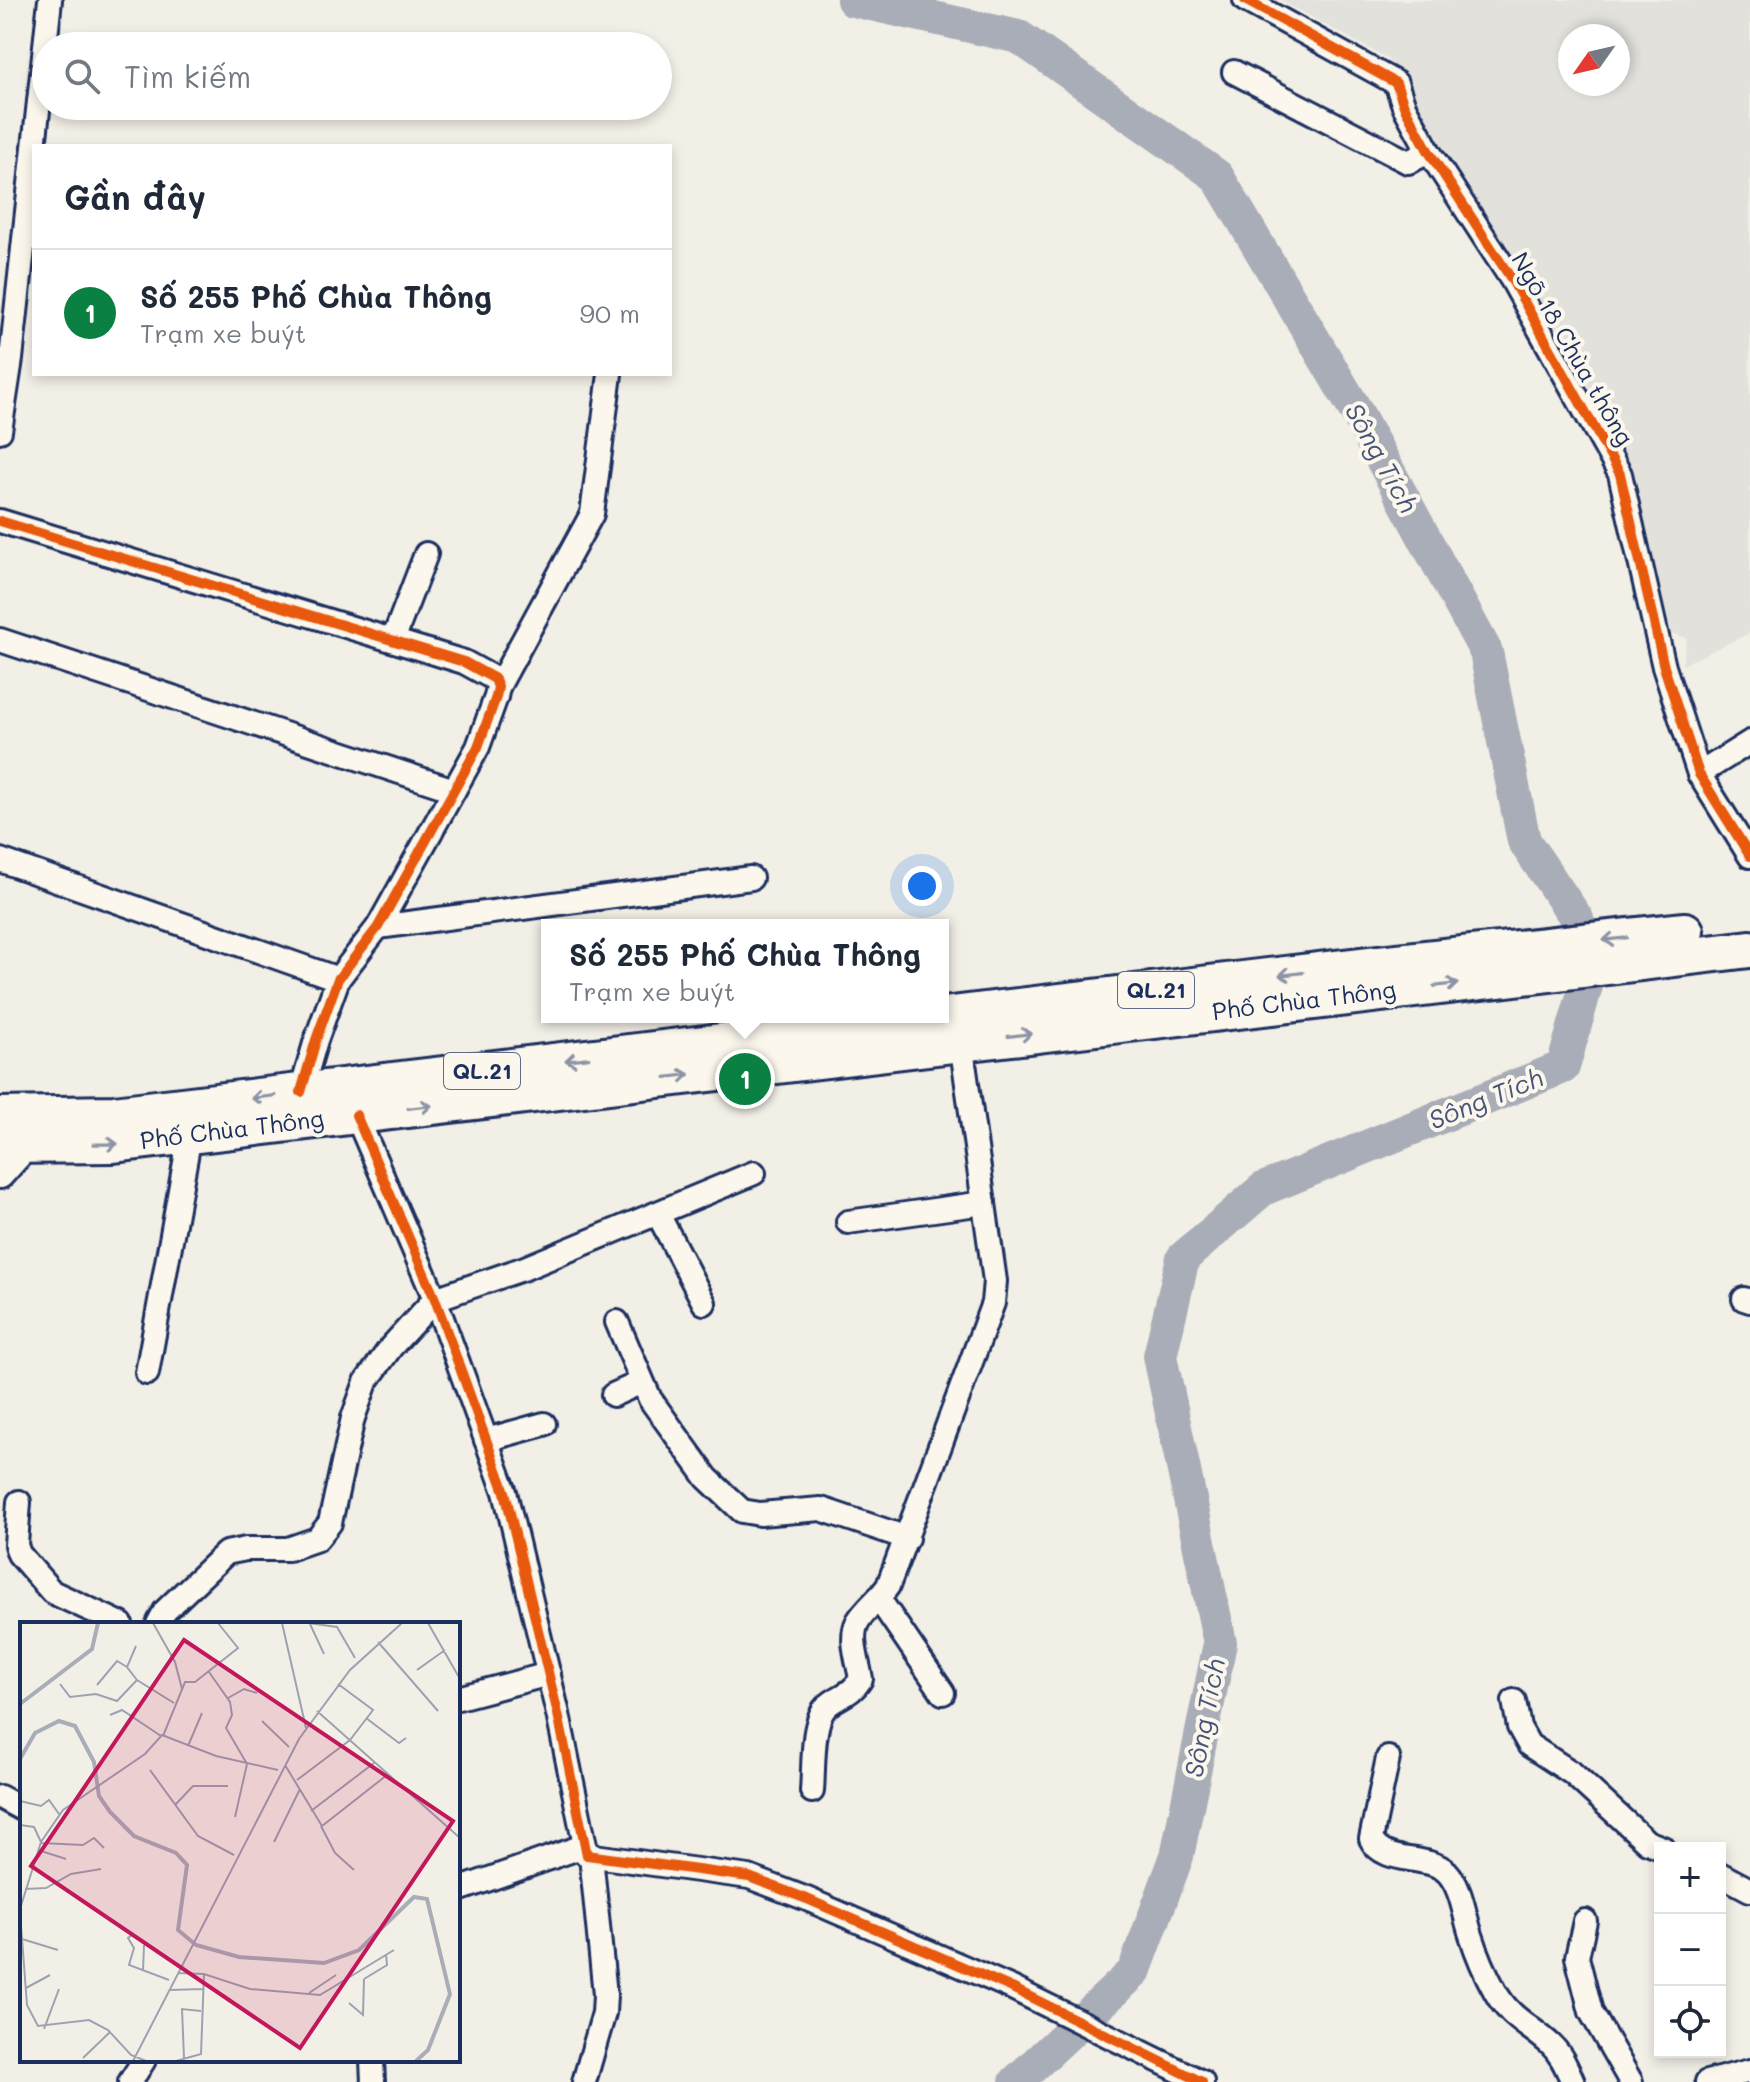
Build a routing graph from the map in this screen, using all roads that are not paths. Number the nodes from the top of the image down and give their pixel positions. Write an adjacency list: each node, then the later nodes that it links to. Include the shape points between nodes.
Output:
1 (50, 0): 3 (street)
2 (1245, 0): 7 (street, Ngõ 18 Chùa thông, via 1396,83)
3 (47, 32)
4 (1234, 72): 7 (street, via 1408,162)
5 (37, 120): 6 (street)
6 (34, 144)
7 (1429, 152): 17 (street, Ngõ 18 Chùa thông, via 1512,280 1620,474 1664,667)
8 (32, 166): 10 (street)
9 (610, 376): 15 (street, via 592,514)
10 (0, 431)
11 (0, 521): 14 (street)
12 (426, 554): 14 (street)
13 (0, 640): 18 (street)
14 (393, 640): 15 (street, via 464,662 490,674)
15 (498, 687): 18 (street, via 478,747)
16 (1750, 742): 17 (street)
17 (1699, 774): 19 (street, Ngõ 18 Chùa thông)
18 (454, 790): 23 (street)
19 (1750, 856)
20 (0, 860): 26 (street)
21 (751, 878): 23 (street)
22 (1750, 925): 24 (highway, Phố Chùa Thông / QL.21)
23 (378, 927): 26 (street)
24 (1693, 943): 25 (highway, Phố Chùa Thông / QL.21); 28 (highway, Phố Chùa Thông / QL.21)
25 (1750, 949)
26 (338, 979): 29 (street)
27 (882, 1023): 29 (highway, Phố Chùa Thông / QL.21, one-way to 29)
28 (952, 1029): 30 (highway, Phố Chùa Thông / QL.21, one-way to 28); 35 (street)
29 (301, 1092): 31 (highway, Phố Chùa Thông / QL.21, one-way to 31)
30 (356, 1115): 32 (highway, Phố Chùa Thông / QL.21); 38 (street)
31 (15, 1130): 32 (highway, Phố Chùa Thông / QL.21, one-way to 32, via 114,1144); 34 (street)
32 (190, 1135): 41 (street)
33 (754, 1173): 36 (street)
34 (0, 1175)
35 (984, 1203): 37 (street); 47 (street, via 993,1303)
36 (658, 1214): 38 (street); 39 (street)
37 (848, 1222)
38 (435, 1299): 45 (street); 50 (street, via 366,1382 330,1523 317,1539 288,1549 226,1553)
39 (704, 1303)
40 (617, 1322): 42 (street)
41 (147, 1373)
42 (642, 1382): 43 (street); 47 (street, via 707,1478 742,1511 821,1509)
43 (613, 1395)
44 (544, 1424): 45 (street)
45 (486, 1440): 51 (street, via 505,1492)
46 (19, 1502): 49 (street, via 19,1554 52,1592)
47 (907, 1538): 48 (street)
48 (879, 1599): 52 (street); 56 (street, via 855,1631 861,1679 817,1719)
49 (117, 1622)
50 (159, 1622)
51 (549, 1674): 53 (street); 60 (street)
52 (943, 1693)
53 (460, 1697)
54 (1514, 1701): 59 (street, via 1529,1745 1572,1773)
55 (1388, 1758): 72 (street, via 1371,1839 1375,1847 1445,1870 1501,2003 1550,2044)
56 (812, 1791)
57 (0, 1797): 58 (street)
58 (20, 1808)
59 (1654, 1844)
60 (587, 1851): 62 (street); 70 (street, via 605,1995); 71 (street, via 749,1877 1012,1988)
61 (1726, 1877): 63 (street)
62 (460, 1889)
63 (1750, 1890)
64 (1585, 1921): 73 (street, via 1577,1957 1591,2012)
65 (143, 2062): 68 (street)
66 (372, 2062): 69 (street)
67 (1750, 2071): 74 (street)
68 (130, 2082)
69 (373, 2082)
70 (584, 2082)
71 (1202, 2082)
72 (1573, 2082)
73 (1631, 2082)
74 (1707, 2082)

